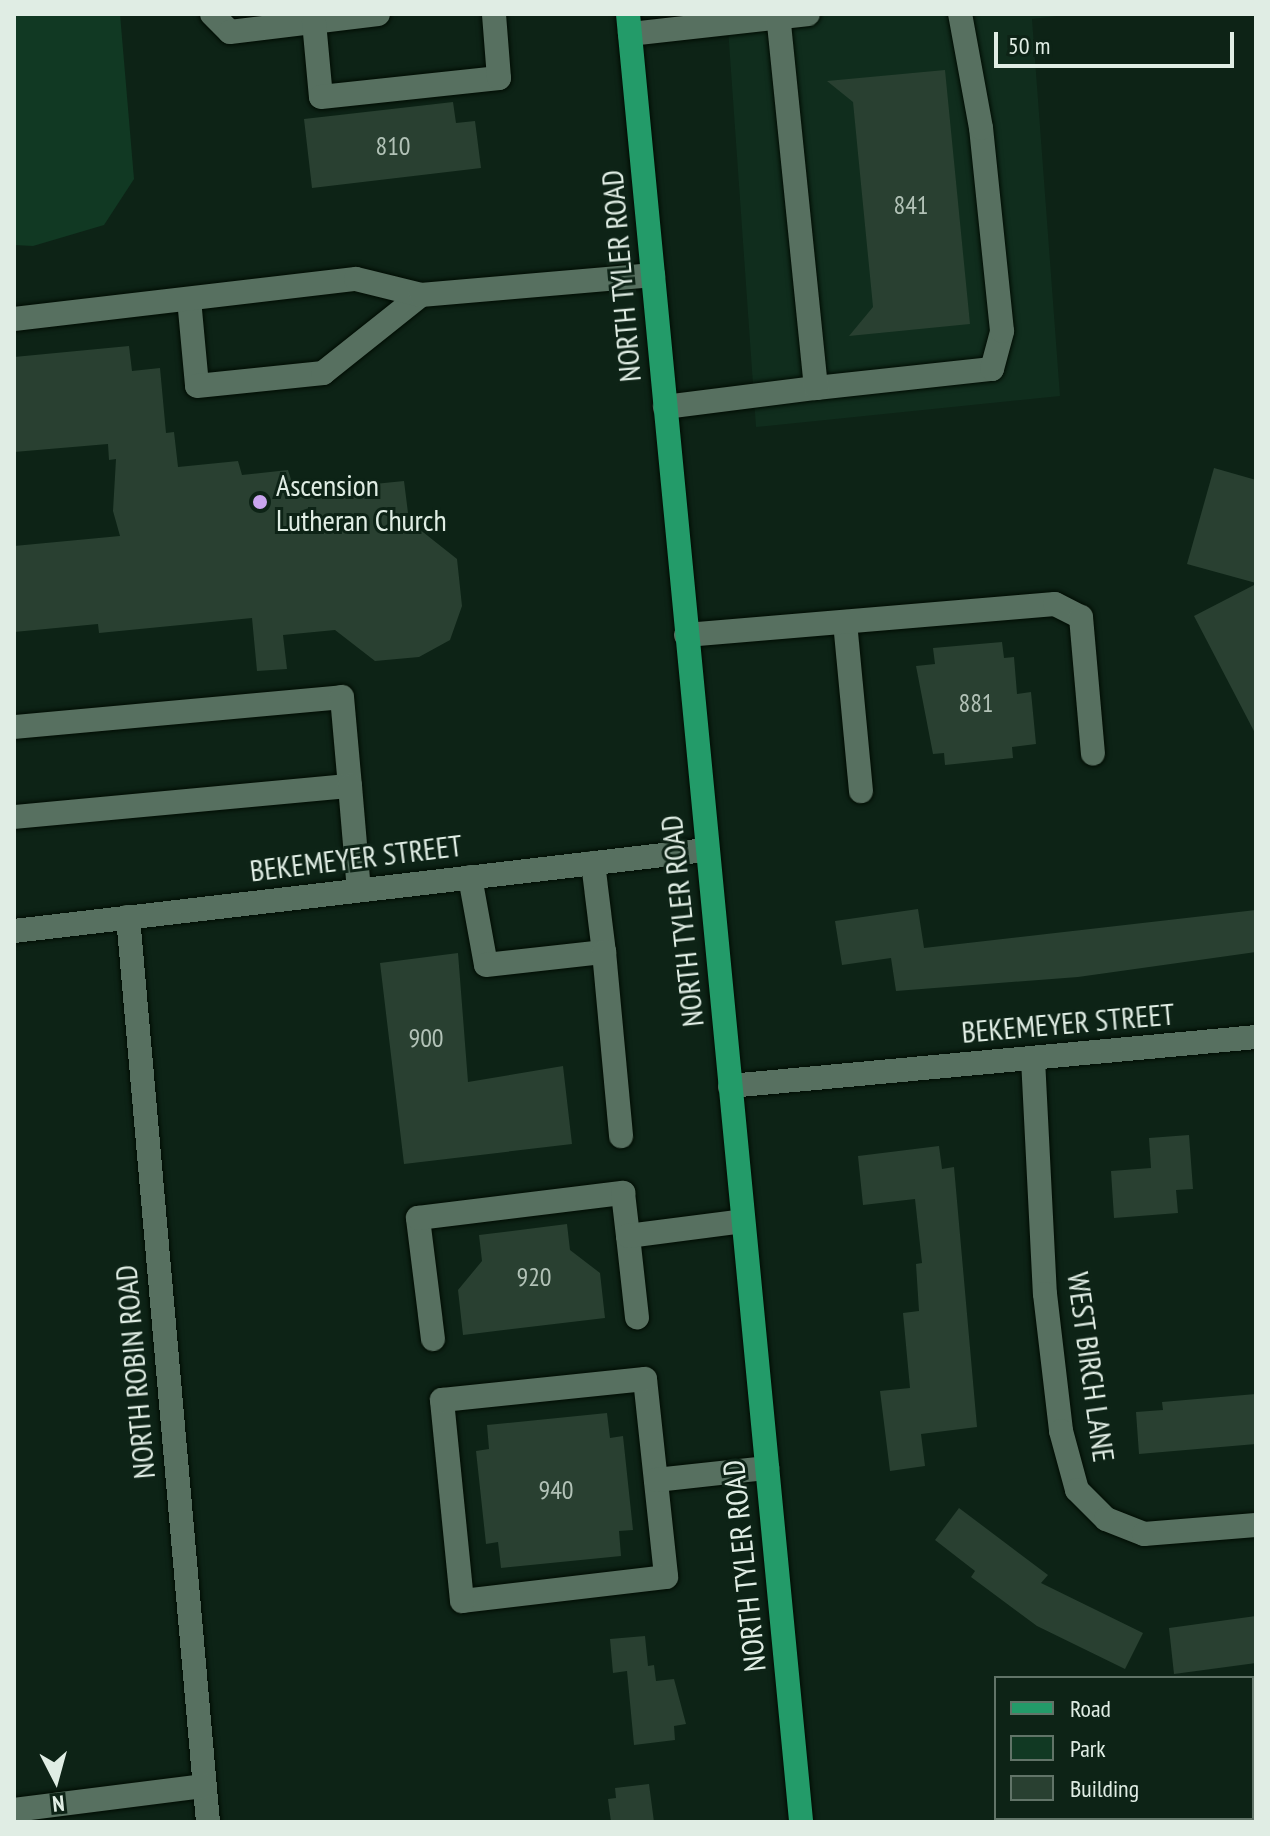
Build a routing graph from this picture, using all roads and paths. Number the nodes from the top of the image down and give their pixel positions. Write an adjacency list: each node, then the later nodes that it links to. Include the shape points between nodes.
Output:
1 (212, 14): 7 (street, via 230,32)
2 (378, 14): 7 (street)
3 (494, 14): 7 (street, via 499,78 321,97)
4 (808, 14): 6 (street)
5 (960, 14): 13 (street, via 981,128 1002,331 992,369)
6 (778, 16): 8 (street); 13 (street)
7 (314, 22)
8 (629, 24): 9 (main road, NORTH TYLER ROAD)
9 (653, 275): 10 (street); 14 (main road, NORTH TYLER ROAD)
10 (421, 295): 11 (street, via 356,279); 11 (street, via 323,373 197,386)
11 (189, 299): 12 (street)
12 (14, 319)
13 (816, 388): 14 (street)
14 (665, 407): 16 (main road, NORTH TYLER ROAD)
15 (845, 622): 16 (street); 18 (street, via 1055,604 1081,617); 20 (street)
16 (686, 635): 22 (main road, NORTH TYLER ROAD)
17 (14, 727): 19 (street, via 342,697)
18 (1093, 753)
19 (350, 786): 21 (street); 25 (street)
20 (861, 791)
21 (14, 817)
22 (706, 850): 23 (street, BEKEMEYER STREET); 31 (main road, NORTH TYLER ROAD)
23 (593, 863): 24 (street, BEKEMEYER STREET); 28 (street)
24 (470, 877): 25 (street, BEKEMEYER STREET); 28 (street, via 486,965)
25 (359, 890): 26 (street, BEKEMEYER STREET)
26 (128, 917): 27 (street, BEKEMEYER STREET); 40 (street, NORTH ROBIN ROAD)
27 (14, 930)
28 (604, 952): 32 (street)
29 (1256, 1037): 30 (street, BEKEMEYER STREET)
30 (1033, 1059): 31 (street, BEKEMEYER STREET); 39 (street, WEST BIRCH LANE, via 1045,1294 1061,1431 1077,1490 1106,1519 1144,1534)
31 (730, 1086): 33 (main road, NORTH TYLER ROAD)
32 (621, 1136)
33 (743, 1221): 34 (street); 37 (main road, NORTH TYLER ROAD)
34 (628, 1236): 35 (street); 36 (street, via 623,1193 418,1218)
35 (637, 1318)
36 (433, 1339)
37 (767, 1468): 38 (street); 43 (main road, NORTH TYLER ROAD)
38 (656, 1480): 38 (street, via 666,1577 462,1601 442,1400 645,1379)
39 (1256, 1525)
40 (204, 1786): 41 (street); 42 (street, NORTH ROBIN ROAD)
41 (14, 1810)
42 (208, 1822)
43 (801, 1822)

